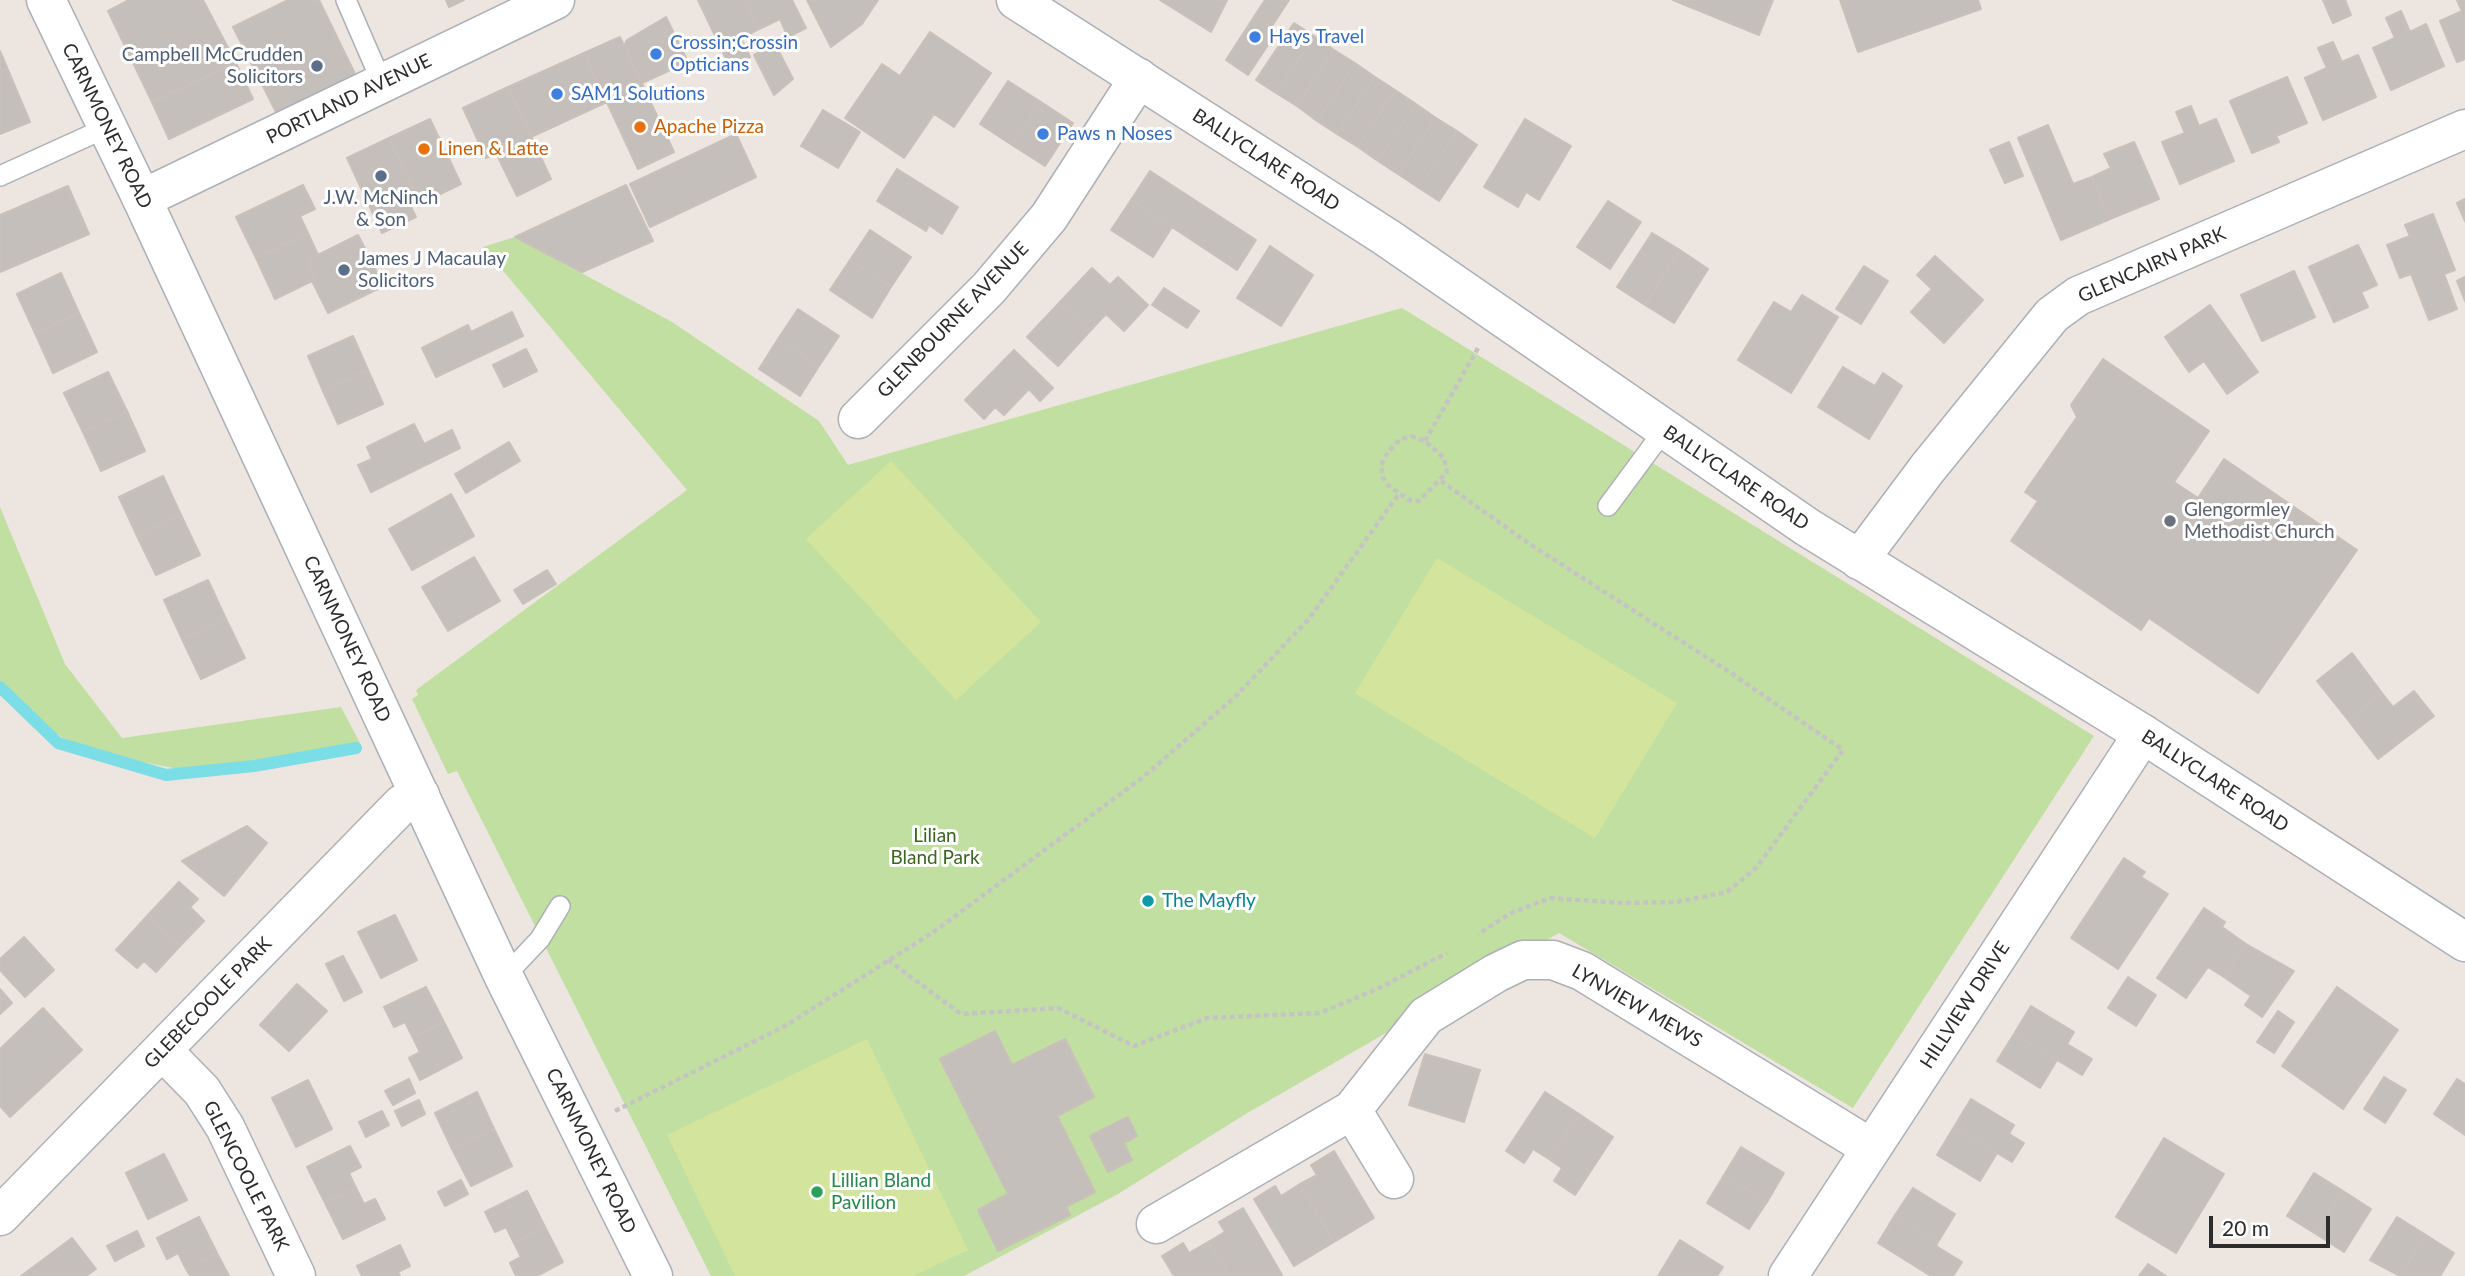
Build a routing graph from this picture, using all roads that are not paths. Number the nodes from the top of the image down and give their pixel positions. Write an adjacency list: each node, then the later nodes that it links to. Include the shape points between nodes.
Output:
1 (46, 0): 7 (street, CARNMONEY ROAD)
2 (346, 0): 6 (lane)
3 (555, 0): 6 (street, PORTLAND AVENUE)
4 (1016, 0): 5 (street, BALLYCLARE ROAD)
5 (1139, 78): 11 (street, GLENBOURNE AVENUE, via 1049,217 989,288); 12 (street, BALLYCLARE ROAD, via 1386,237)
6 (382, 83): 10 (street, PORTLAND AVENUE)
7 (107, 127): 9 (lane); 10 (street, CARNMONEY ROAD)
8 (2465, 129): 14 (street, GLENCAIRN PARK, via 2078,296 2052,315)
9 (0, 176)
10 (142, 199): 16 (street, CARNMONEY ROAD)
11 (858, 419)
12 (1665, 429): 13 (lane); 14 (street, BALLYCLARE ROAD)
13 (1608, 506)
14 (1859, 560): 15 (street, BALLYCLARE ROAD)
15 (2143, 734): 18 (street, BALLYCLARE ROAD); 22 (street, HILLVIEW DRIVE)
16 (420, 795): 19 (street, CARNMONEY ROAD); 20 (street, GLEBECOOLE PARK, via 402,804)
17 (560, 906): 19 (lane, via 540,939)
18 (2465, 942)
19 (504, 977): 27 (street, CARNMONEY ROAD)
20 (162, 1050): 24 (street, GLEBECOOLE PARK); 26 (street, GLENCOOLE PARK, via 202,1091 225,1127)
21 (1352, 1110): 22 (street, LYNVIEW MEWS, via 1426,1016 1524,960 1553,960 1582,971); 23 (street); 25 (street, LYNVIEW MEWS)
22 (1871, 1148): 28 (street, HILLVIEW DRIVE)
23 (1394, 1179)
24 (0, 1216)
25 (1156, 1224)
26 (296, 1276)
27 (653, 1276)
28 (1788, 1276)

